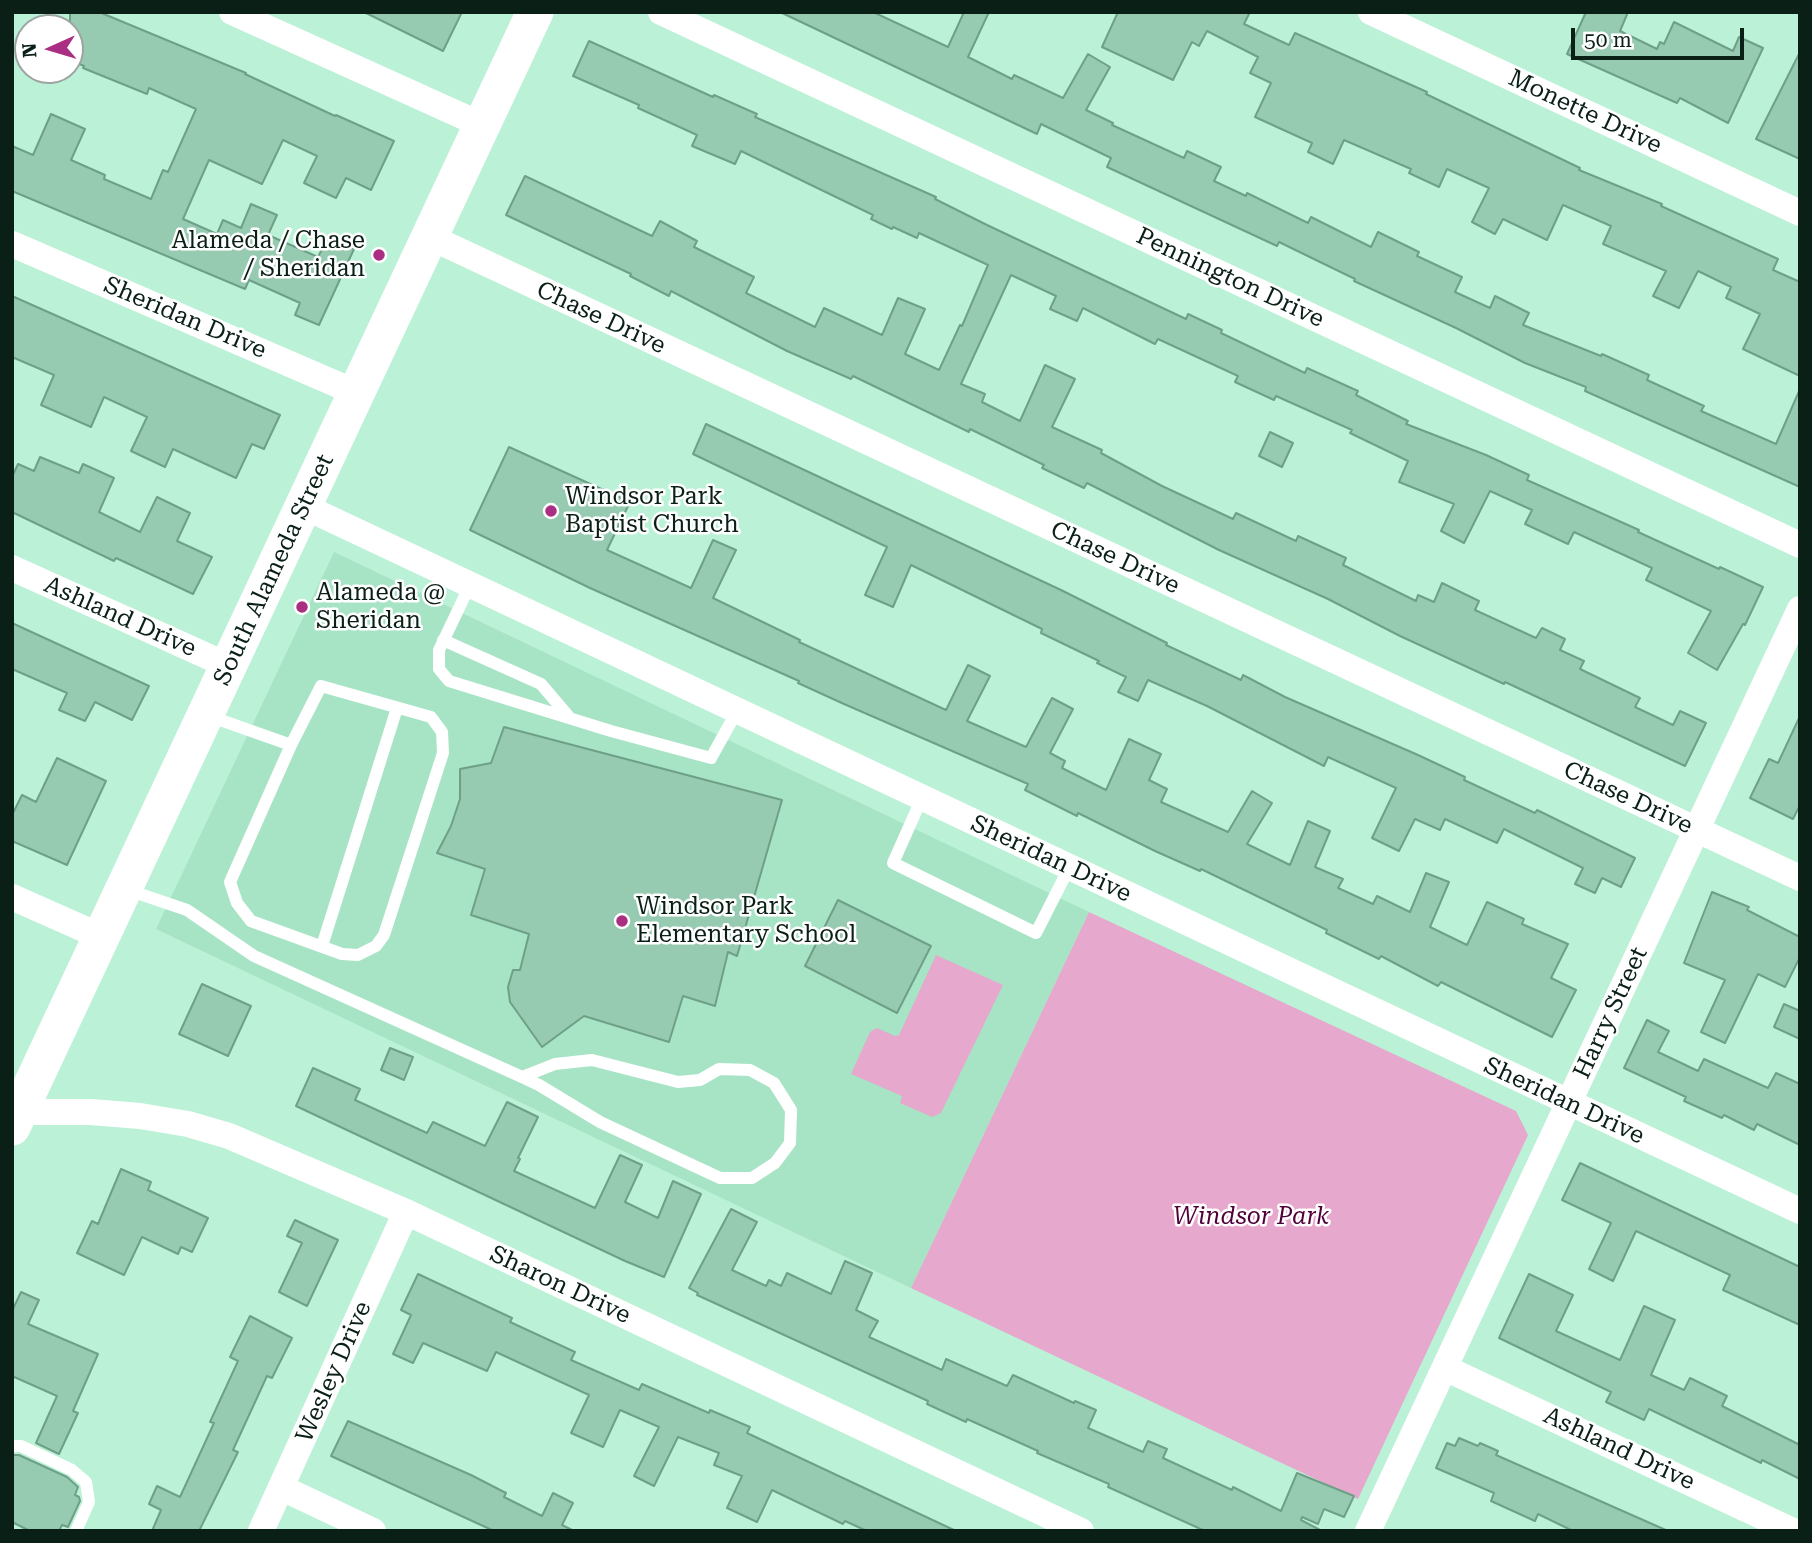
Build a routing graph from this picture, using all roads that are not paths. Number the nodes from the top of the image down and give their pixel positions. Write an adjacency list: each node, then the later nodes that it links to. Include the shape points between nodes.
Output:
1 (232, 12): 5 (street)
2 (535, 12): 5 (main road, South Alameda Street)
3 (661, 12): 11 (street, Pennington Drive)
4 (1371, 12): 6 (street, Monette Drive)
5 (482, 125): 7 (main road, South Alameda Street)
6 (1800, 212)
7 (430, 237): 9 (main road, South Alameda Street); 23 (street, Chase Drive)
8 (12, 244): 9 (street, Sheridan Drive)
9 (357, 393): 10 (main road, South Alameda Street)
10 (303, 506): 13 (street, Sheridan Drive); 16 (main road, South Alameda Street)
11 (1800, 545)
12 (12, 568): 16 (street, Ashland Drive)
13 (470, 585): 15 (lane); 18 (street, Sheridan Drive)
14 (1800, 609): 23 (street, Harry Street)
15 (443, 640): 20 (lane, via 541,684); 20 (lane, via 439,669 449,681)
16 (229, 666): 19 (main road, South Alameda Street)
17 (397, 708): 21 (lane, via 321,686); 29 (lane); 29 (lane, via 431,717 442,732 443,753 384,935 376,946 358,955)
18 (737, 711): 20 (lane, via 711,758); 22 (street, Sheridan Drive)
19 (206, 715): 21 (lane); 26 (main road, South Alameda Street)
20 (570, 718)
21 (291, 745): 29 (lane, via 230,882 237,903 251,921)
22 (922, 798): 24 (street, Sheridan Drive); 24 (lane, via 893,863 1036,933)
23 (1697, 830): 25 (street, Chase Drive); 31 (street, Harry Street)
24 (1069, 868): 31 (street, Sheridan Drive)
25 (1800, 878)
26 (124, 888): 28 (main road, South Alameda Street); 30 (lane, via 187,910 254,956)
27 (12, 897): 28 (street)
28 (102, 937): 32 (main road, South Alameda Street)
29 (322, 946)
30 (522, 1077): 30 (lane, via 600,1122 720,1178 752,1178 775,1163 790,1143 791,1110 774,1083 750,1070 719,1069 700,1080 678,1082 592,1060 555,1064)
31 (1569, 1104): 33 (street, Sheridan Drive); 35 (street, Harry Street)
32 (16, 1120): 34 (street, Sharon Drive, via 91,1112 188,1124 229,1136)
33 (1800, 1211)
34 (406, 1212): 37 (street, Wesley Drive); 41 (street, Sharon Drive)
35 (1445, 1367): 42 (street, Harry Street); 43 (street, Ashland Drive)
36 (12, 1446): 38 (lane, via 72,1470 86,1482 89,1502)
37 (282, 1488): 39 (street, Wesley Drive); 40 (street)
38 (76, 1531)
39 (261, 1531)
40 (373, 1531)
41 (1081, 1531)
42 (1368, 1531)
43 (1793, 1531)

